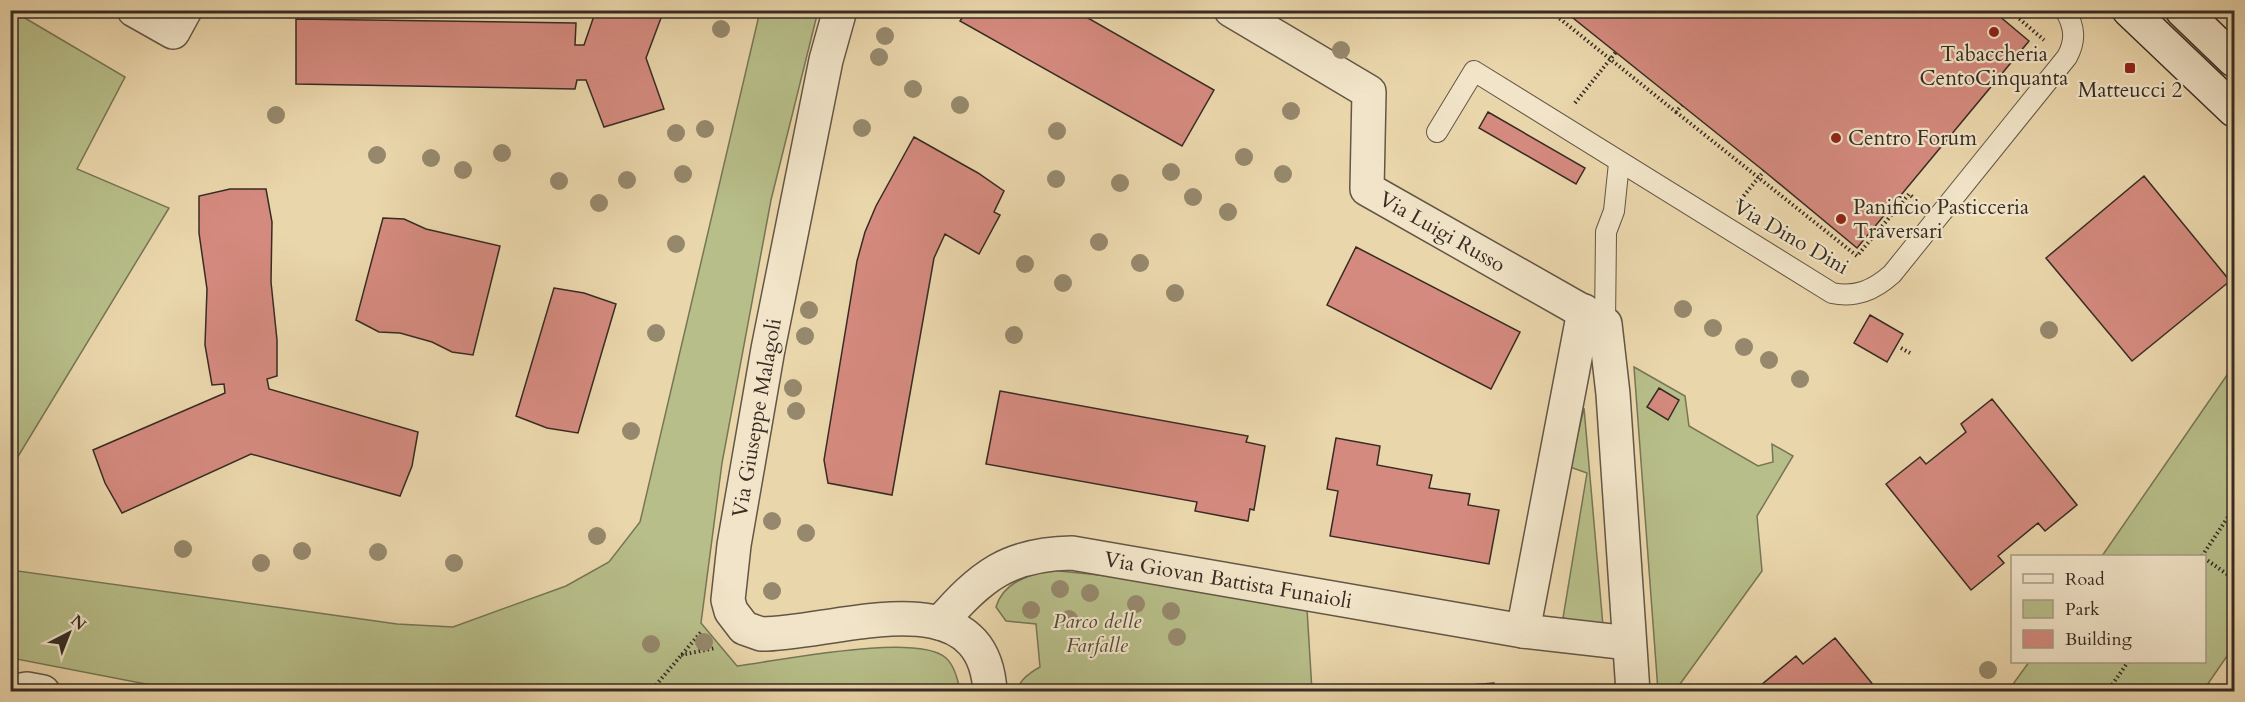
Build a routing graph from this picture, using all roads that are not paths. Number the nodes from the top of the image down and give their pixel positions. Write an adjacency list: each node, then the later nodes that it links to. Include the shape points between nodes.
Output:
1 (134, 10): 2 (street, via 173,32)
2 (185, 10)
3 (840, 10): 13 (street, Via Giuseppe Malagoli, via 826,60 768,349 728,600 744,628 761,634 909,617)
4 (1231, 10): 12 (street, Via Luigi Russo, via 1369,92 1367,189)
5 (2065, 10): 11 (lane, Via Dino Dini, via 2074,39 2067,57 1892,274 1865,292 1832,292)
6 (2129, 10): 9 (street)
7 (2182, 10): 8 (street)
8 (2235, 60)
9 (2235, 110)
10 (1437, 132): 11 (lane, Via Dino Dini, via 1474,71)
11 (1619, 163): 12 (lane)
12 (1595, 317): 14 (street); 15 (street, via 1613,394)
13 (940, 623): 14 (street, Via Giovan Battista Funaioli, via 966,593 996,570 1033,556 1072,553); 18 (street, via 953,627 974,644 987,668)
14 (1523, 631): 15 (street, Via Giovan Battista Funaioli)
15 (1629, 643): 19 (street)
16 (11, 692): 17 (street)
17 (43, 692)
18 (990, 692)
19 (1633, 692)

